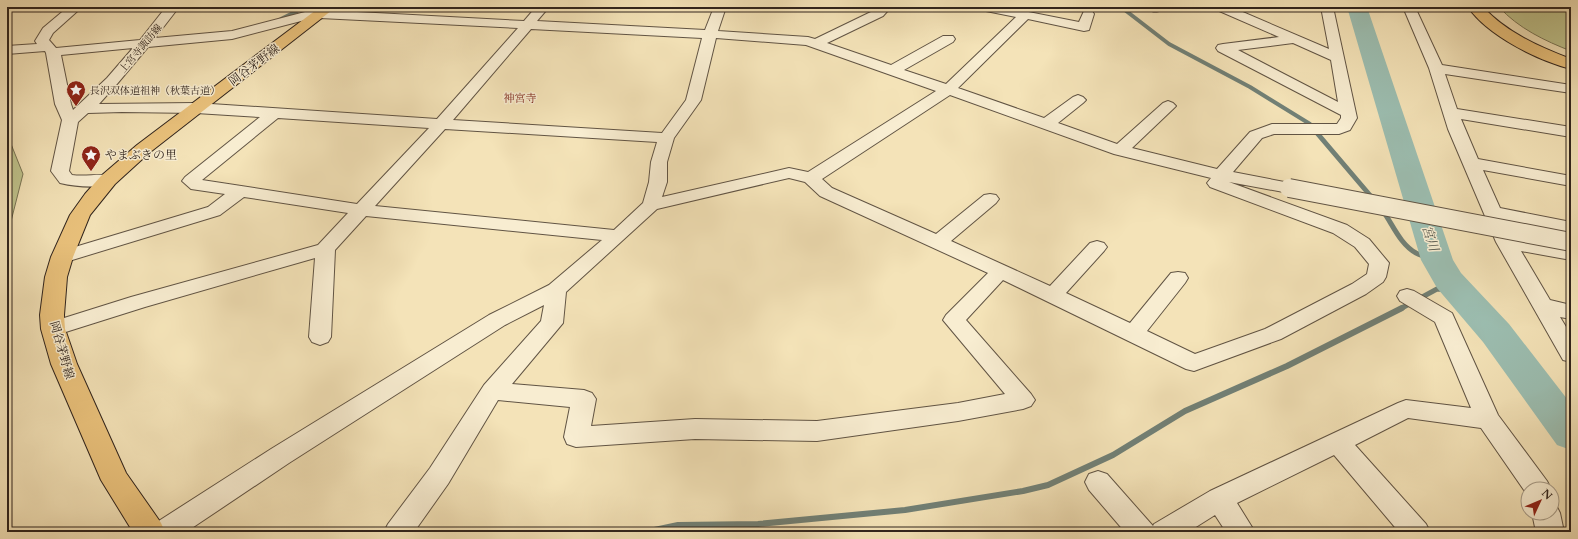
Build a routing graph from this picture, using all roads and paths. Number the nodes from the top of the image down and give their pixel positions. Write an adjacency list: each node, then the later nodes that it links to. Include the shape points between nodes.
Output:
1 (76, 7): 22 (street, via 44,35 42,41)
2 (173, 7): 21 (street, 上宮寺諏訪線)
3 (298, 7): 13 (street)
4 (543, 7): 16 (street)
5 (720, 7): 17 (street)
6 (886, 7): 20 (street, via 879,13)
7 (985, 7): 15 (street)
8 (1221, 7): 19 (street)
9 (1327, 7): 25 (street)
10 (1409, 7): 27 (street)
11 (1475, 7): 26 (main road, via 1513,37)
12 (1490, 7): 24 (main road, via 1526,37)
13 (325, 10): 16 (street); 21 (street, via 232,35); 33 (main road, 岡谷茅野線)
14 (1088, 14): 15 (street, via 1084,27)
15 (1026, 15): 30 (street)
16 (527, 25): 17 (street); 39 (street)
17 (710, 34): 20 (street, via 794,39); 42 (street, via 693,100)
18 (948, 39): 28 (street)
19 (1295, 39): 25 (street); 37 (street, via 1223,48)
20 (817, 43): 28 (street)
21 (143, 44): 22 (street); 34 (street, 上宮寺諏訪線, via 105,90)
22 (50, 49): 23 (street); 38 (street, via 63,104)
23 (7, 50)
24 (1571, 57)
25 (1338, 58): 37 (street)
26 (1571, 64)
27 (1436, 68): 29 (street); 35 (street)
28 (893, 70): 30 (street)
29 (1571, 89)
30 (948, 90): 40 (street); 46 (street)
31 (1078, 100): 40 (street)
32 (1168, 106): 43 (street)
33 (196, 108): 34 (street); 36 (street); 47 (main road, 岡谷茅野線)
34 (85, 109): 38 (street, 上宮寺諏訪線)
35 (1451, 113): 41 (street); 44 (street)
36 (273, 114): 39 (street); 49 (street, via 192,181 197,185)
37 (1348, 114): 45 (street, via 1350,118 1344,128 1272,130 1256,135)
38 (70, 120): 47 (street, via 60,171 66,179)
39 (441, 124): 42 (street); 52 (street)
40 (1047, 124): 43 (street)
41 (1571, 132)
42 (666, 138): 51 (street)
43 (1120, 150): 45 (street)
44 (1472, 163): 48 (street); 53 (street)
45 (1221, 175): 58 (street, bridge); 71 (street, via 1216,183 1340,229 1357,240 1379,263 1376,277 1273,334 1194,363)
46 (811, 178): 51 (street, via 789,173); 56 (street, via 826,192)
47 (108, 180): 62 (main road, 岡谷茅野線, via 80,215)
48 (1571, 181)
49 (240, 191): 52 (street); 62 (street, via 214,211)
50 (990, 199): 56 (street)
51 (651, 205): 55 (street)
52 (362, 210): 55 (street); 60 (street)
53 (1493, 212): 54 (street); 57 (street)
54 (1571, 228)
55 (618, 236): 65 (street)
56 (938, 242): 63 (street)
57 (1506, 242): 61 (street); 68 (street)
58 (1571, 242)
59 (1097, 247): 66 (street)
60 (325, 249): 70 (street); 72 (street)
61 (1571, 254)
62 (62, 257): 70 (main road, 岡谷茅野線, via 53,297)
63 (1000, 271): 66 (street); 74 (street, via 954,320 1023,400 958,412 817,431 695,429 576,437 584,399)
64 (1178, 278): 71 (street)
65 (556, 290): 74 (street, via 552,323); 82 (street, via 497,320)
66 (1053, 296): 71 (street)
67 (1407, 296): 75 (street, via 1444,318)
68 (1544, 306): 69 (street); 73 (street)
69 (1571, 312)
70 (53, 329): 81 (main road, 岡谷茅野線, via 64,364 115,480)
71 (1133, 334)
72 (320, 337)
73 (1571, 354)
74 (492, 391): 83 (street, via 438,476)
75 (1488, 420): 76 (street, via 1406,409); 77 (street)
76 (1338, 442): 79 (street); 87 (street)
77 (1532, 481)
78 (1098, 482): 84 (street)
79 (1219, 499): 85 (street); 86 (street)
80 (1548, 521): 88 (street)
81 (150, 532)
82 (164, 532)
83 (398, 532)
84 (1142, 532)
85 (1164, 532)
86 (1241, 532)
87 (1416, 532)
88 (1550, 532)

